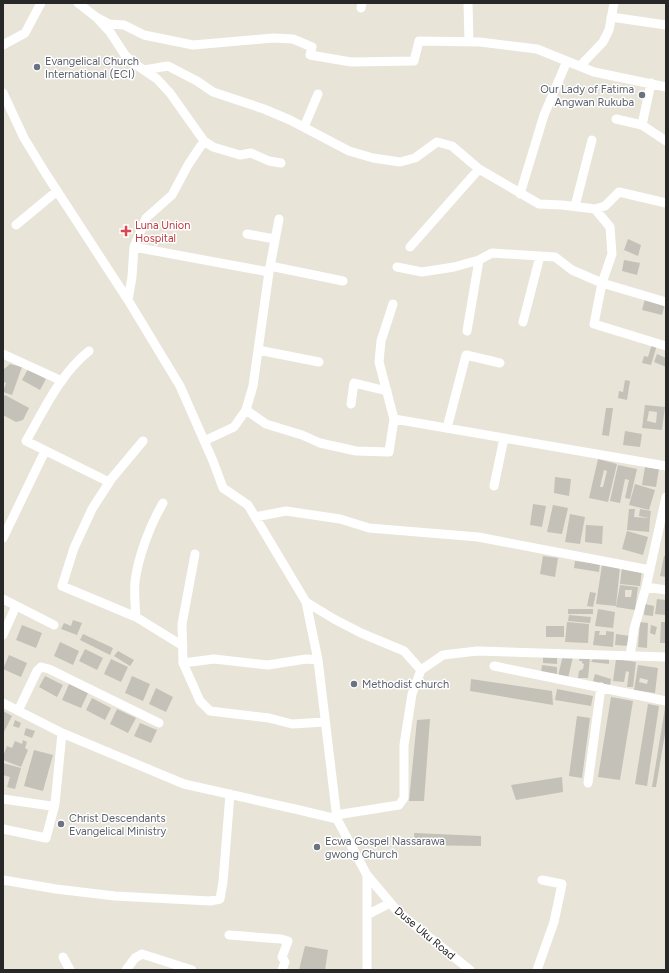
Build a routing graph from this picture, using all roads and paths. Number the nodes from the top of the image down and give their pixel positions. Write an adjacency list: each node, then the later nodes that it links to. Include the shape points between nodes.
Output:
1 (41, 3): 9 (street, via 25,33)
2 (78, 3): 5 (street)
3 (468, 3): 8 (street)
4 (614, 3): 6 (street)
5 (96, 17): 8 (street, via 109,24 124,24 144,35 193,45 273,38 293,39 312,47 310,55 351,62 414,61 419,41); 12 (street, via 110,32 125,55)
6 (611, 17): 7 (street); 11 (street, via 609,30 603,42)
7 (666, 25)
8 (469, 42): 10 (street, via 537,49)
9 (3, 45)
10 (567, 61): 11 (street); 26 (street, via 544,115)
11 (580, 66): 13 (street, via 594,72)
12 (144, 70): 19 (street, via 168,66 213,92 264,109); 21 (street, via 170,93)
13 (651, 84): 14 (street); 18 (street)
14 (666, 86)
15 (3, 93): 25 (street, via 24,138)
16 (318, 94): 19 (street)
17 (616, 119): 18 (street)
18 (642, 125): 22 (street)
19 (304, 127): 24 (street, via 349,151 400,162 415,158 437,142 452,146)
20 (592, 140): 28 (street)
21 (204, 141): 23 (street, via 213,147 240,155 251,153); 34 (street, via 172,195 146,218)
22 (666, 141)
23 (281, 163)
24 (479, 169): 26 (street); 35 (street)
25 (57, 191): 31 (street); 42 (street)
26 (520, 194): 28 (street, via 539,204)
27 (666, 203): 29 (street, via 619,192 605,206)
28 (575, 206): 29 (street)
29 (595, 208): 41 (street, via 610,227 612,254)
30 (279, 219): 33 (street)
31 (16, 225)
32 (247, 234): 33 (street)
33 (275, 239): 39 (street)
34 (134, 247): 39 (street); 42 (street)
35 (410, 247)
36 (540, 256): 37 (street, via 492,253); 41 (street, via 555,257 572,270); 45 (street)
37 (479, 260): 38 (street, via 422,272); 46 (street)
38 (397, 267)
39 (269, 269): 40 (street); 48 (street)
40 (343, 281)
41 (602, 283): 43 (street); 47 (street, via 594,324)
42 (128, 300): 61 (street, via 180,386)
43 (666, 302)
44 (393, 304): 54 (street, via 381,341 379,362)
45 (523, 322)
46 (467, 331)
47 (666, 346)
48 (258, 350): 51 (street); 56 (street, via 253,386)
49 (89, 351): 53 (street, via 80,358)
50 (3, 354): 53 (street)
51 (319, 362)
52 (500, 363): 58 (street, via 466,355)
53 (62, 381): 62 (street, via 26,441)
54 (387, 391): 55 (street, via 354,383); 57 (street)
55 (351, 404)
56 (246, 410): 57 (street, via 266,424 320,443 356,451 389,452); 61 (street, via 234,427)
57 (394, 419): 58 (street)
58 (447, 428): 59 (street)
59 (504, 438): 63 (street); 65 (street)
60 (143, 441): 64 (street)
61 (204, 441): 68 (street, via 223,488 248,505)
62 (45, 451): 64 (street); 69 (street)
63 (666, 466)
64 (109, 482): 77 (street, via 92,509 74,548 62,586)
65 (494, 486)
66 (666, 497): 71 (street)
67 (163, 503): 77 (street, via 153,521 139,563 135,582)
68 (255, 517): 71 (street, via 286,511 340,519 369,528 478,537); 75 (street)
69 (3, 538)
70 (195, 554): 80 (street, via 182,624)
71 (650, 570): 72 (street)
72 (646, 588): 73 (street); 81 (street, via 634,629)
73 (666, 590)
74 (3, 598): 76 (street)
75 (306, 602): 83 (street); 86 (street, via 334,619 404,651)
76 (16, 606): 78 (street); 79 (street)
77 (136, 617): 80 (street)
78 (54, 625)
79 (3, 634)
80 (183, 646): 84 (street)
81 (630, 656): 82 (street); 86 (street, via 476,651 443,655)
82 (666, 657)
83 (318, 660): 84 (street, via 306,659 268,666 214,659); 91 (street)
84 (183, 663): 91 (street, via 200,701 210,711 269,718 292,724)
85 (494, 666): 87 (street)
86 (422, 670): 98 (street, via 412,694 404,745 404,798 399,805)
87 (601, 687): 88 (street); 94 (street)
88 (666, 701)
89 (3, 703): 90 (street)
90 (18, 711): 92 (street, via 41,667); 93 (street)
91 (325, 722): 98 (street)
92 (159, 723)
93 (62, 733): 95 (street, via 184,784); 97 (street)
94 (588, 784)
95 (230, 794): 98 (street); 101 (street, via 220,899 210,901 115,896)
96 (3, 799): 97 (street, via 51,806)
97 (55, 804): 99 (street, via 46,838)
98 (336, 817): 100 (street, Duse Uku Road)
99 (3, 829)
100 (367, 875): 103 (street, Duse Uku Road); 104 (street)
101 (3, 880)
102 (542, 880): 113 (street, via 562,884 554,922)
103 (390, 903): 104 (street); 112 (street, Duse Uku Road)
104 (367, 915): 111 (street)
105 (229, 935): 110 (street, via 288,941 282,957)
106 (62, 957): 107 (street)
107 (70, 970)
108 (126, 970): 109 (street, via 135,958 142,954)
109 (192, 970)
110 (282, 970)
111 (367, 970)
112 (470, 970)
113 (537, 970)

